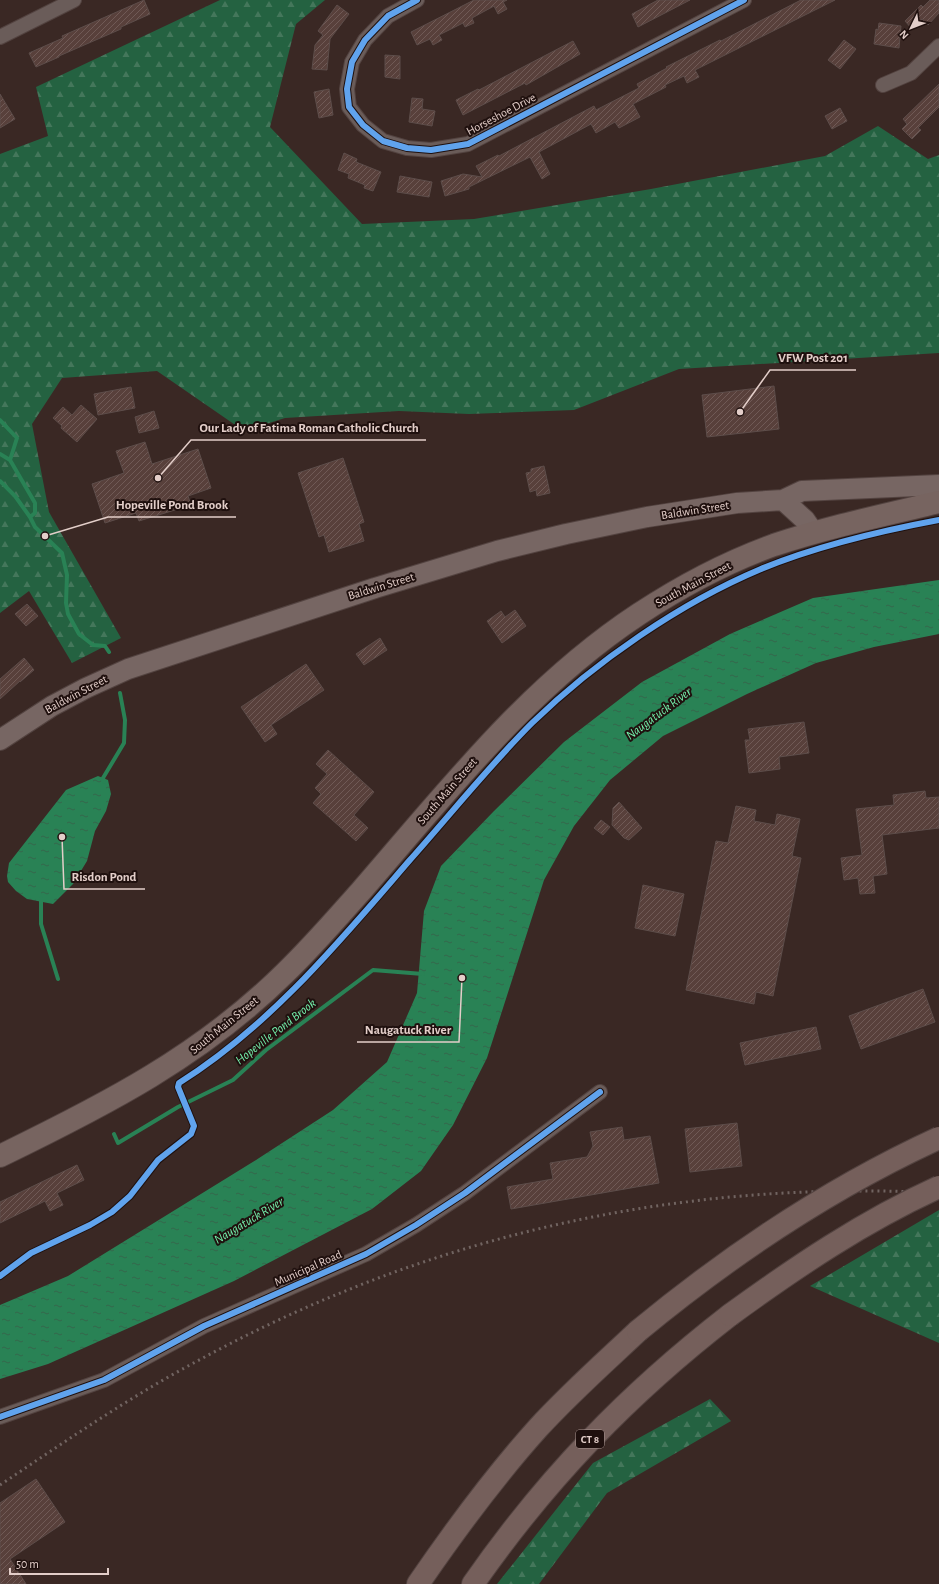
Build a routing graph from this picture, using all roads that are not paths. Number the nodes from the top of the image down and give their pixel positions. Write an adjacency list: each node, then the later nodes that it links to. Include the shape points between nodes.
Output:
1 (74, 0): 4 (street)
2 (417, 0): 3 (street, Horseshoe Drive, via 388,16 365,40 352,62 347,89 349,107 363,125 383,141 407,148 431,150 468,144)
3 (744, 0)
4 (50, 6): 5 (street)
5 (0, 37)
6 (939, 46): 7 (street, via 911,73)
7 (883, 85)
8 (939, 485): 9 (main road, Baldwin Street, via 806,491)
9 (783, 500): 11 (main road); 12 (main road, Baldwin Street, via 730,504 597,527 503,550 394,582 128,669 57,703)
10 (939, 502): 11 (main road, South Main Street)
11 (814, 533): 15 (main road, South Main Street, via 757,552 707,575 663,599 610,635 550,684 501,730 320,937 248,1007 206,1041 161,1071 75,1119)
12 (0, 740)
13 (600, 1092): 17 (street, Municipal Road, via 465,1192 366,1254 204,1326 104,1380)
14 (939, 1138): 18 (highway, bridge, via 869,1172 788,1221 673,1302 571,1394 539,1428 477,1501)
15 (0, 1156)
16 (939, 1187): 19 (highway, CT 8, bridge, via 850,1234 776,1282 667,1366 604,1425 542,1493)
17 (0, 1417)
18 (418, 1584)
19 (473, 1584)

